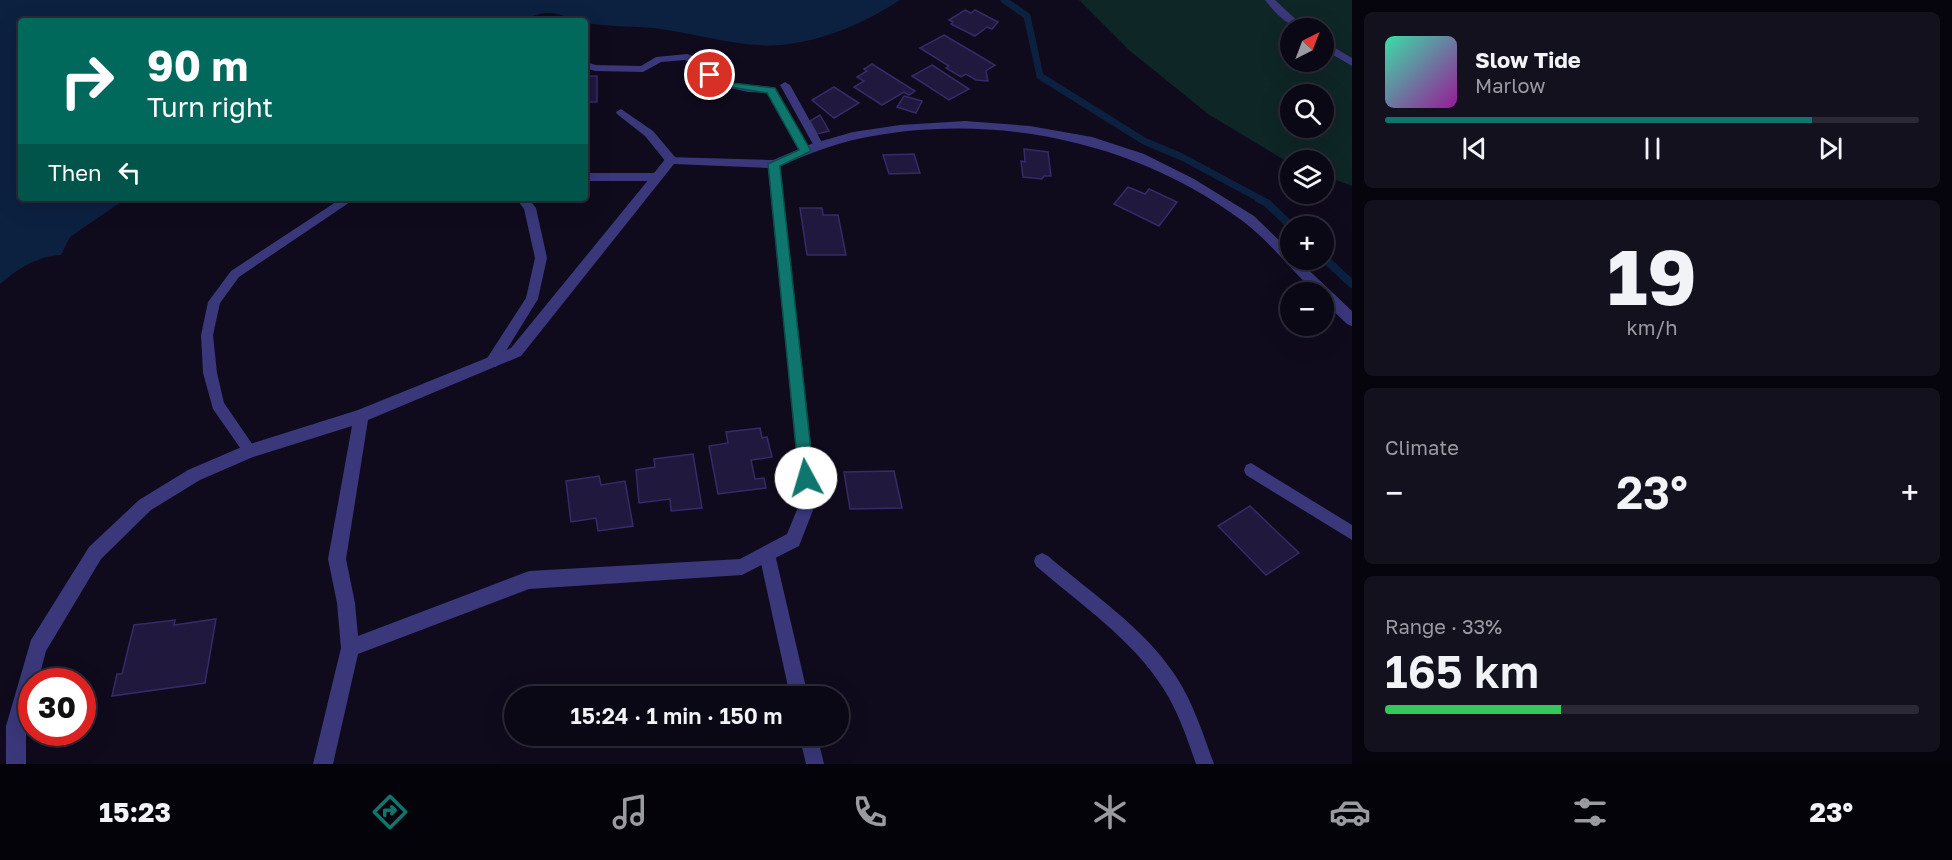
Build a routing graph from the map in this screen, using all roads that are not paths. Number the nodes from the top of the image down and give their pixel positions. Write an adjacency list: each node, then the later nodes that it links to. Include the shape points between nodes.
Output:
1 (1270, 0): 2 (street)
2 (1287, 18)
3 (1334, 51): 4 (street)
4 (1352, 63)
5 (588, 66): 9 (lane, via 643,69 659,59 687,57 721,83 771,90)
6 (785, 85): 8 (lane)
7 (621, 112): 10 (lane, via 657,139)
8 (819, 146): 9 (street); 16 (street, via 900,129 965,125 1030,130 1092,141 1140,157 1190,182 1249,219)
9 (805, 151): 11 (street)
10 (671, 160): 11 (street); 13 (street)
11 (774, 164): 24 (street, via 808,500 793,540)
12 (588, 177): 13 (lane)
13 (657, 177): 19 (street, via 516,352)
14 (345, 201): 21 (lane, via 234,274 214,302 207,334 210,373 218,405)
15 (529, 201): 19 (lane, via 541,258 532,299)
16 (1280, 249)
17 (1301, 270): 18 (street)
18 (1352, 320)
19 (491, 363): 20 (street)
20 (361, 416): 21 (street); 26 (street, via 337,559)
21 (250, 451): 29 (street, via 194,475 145,505 95,553 38,647 16,726)
22 (1251, 470): 23 (lane)
23 (1352, 533)
24 (767, 554): 26 (street, via 742,567 529,580); 27 (lane)
25 (1042, 561): 32 (lane, via 1136,643 1168,680)
26 (350, 648): 30 (street)
27 (798, 686)
28 (811, 746): 31 (lane)
29 (16, 764)
30 (323, 764)
31 (815, 764)
32 (1205, 764)

